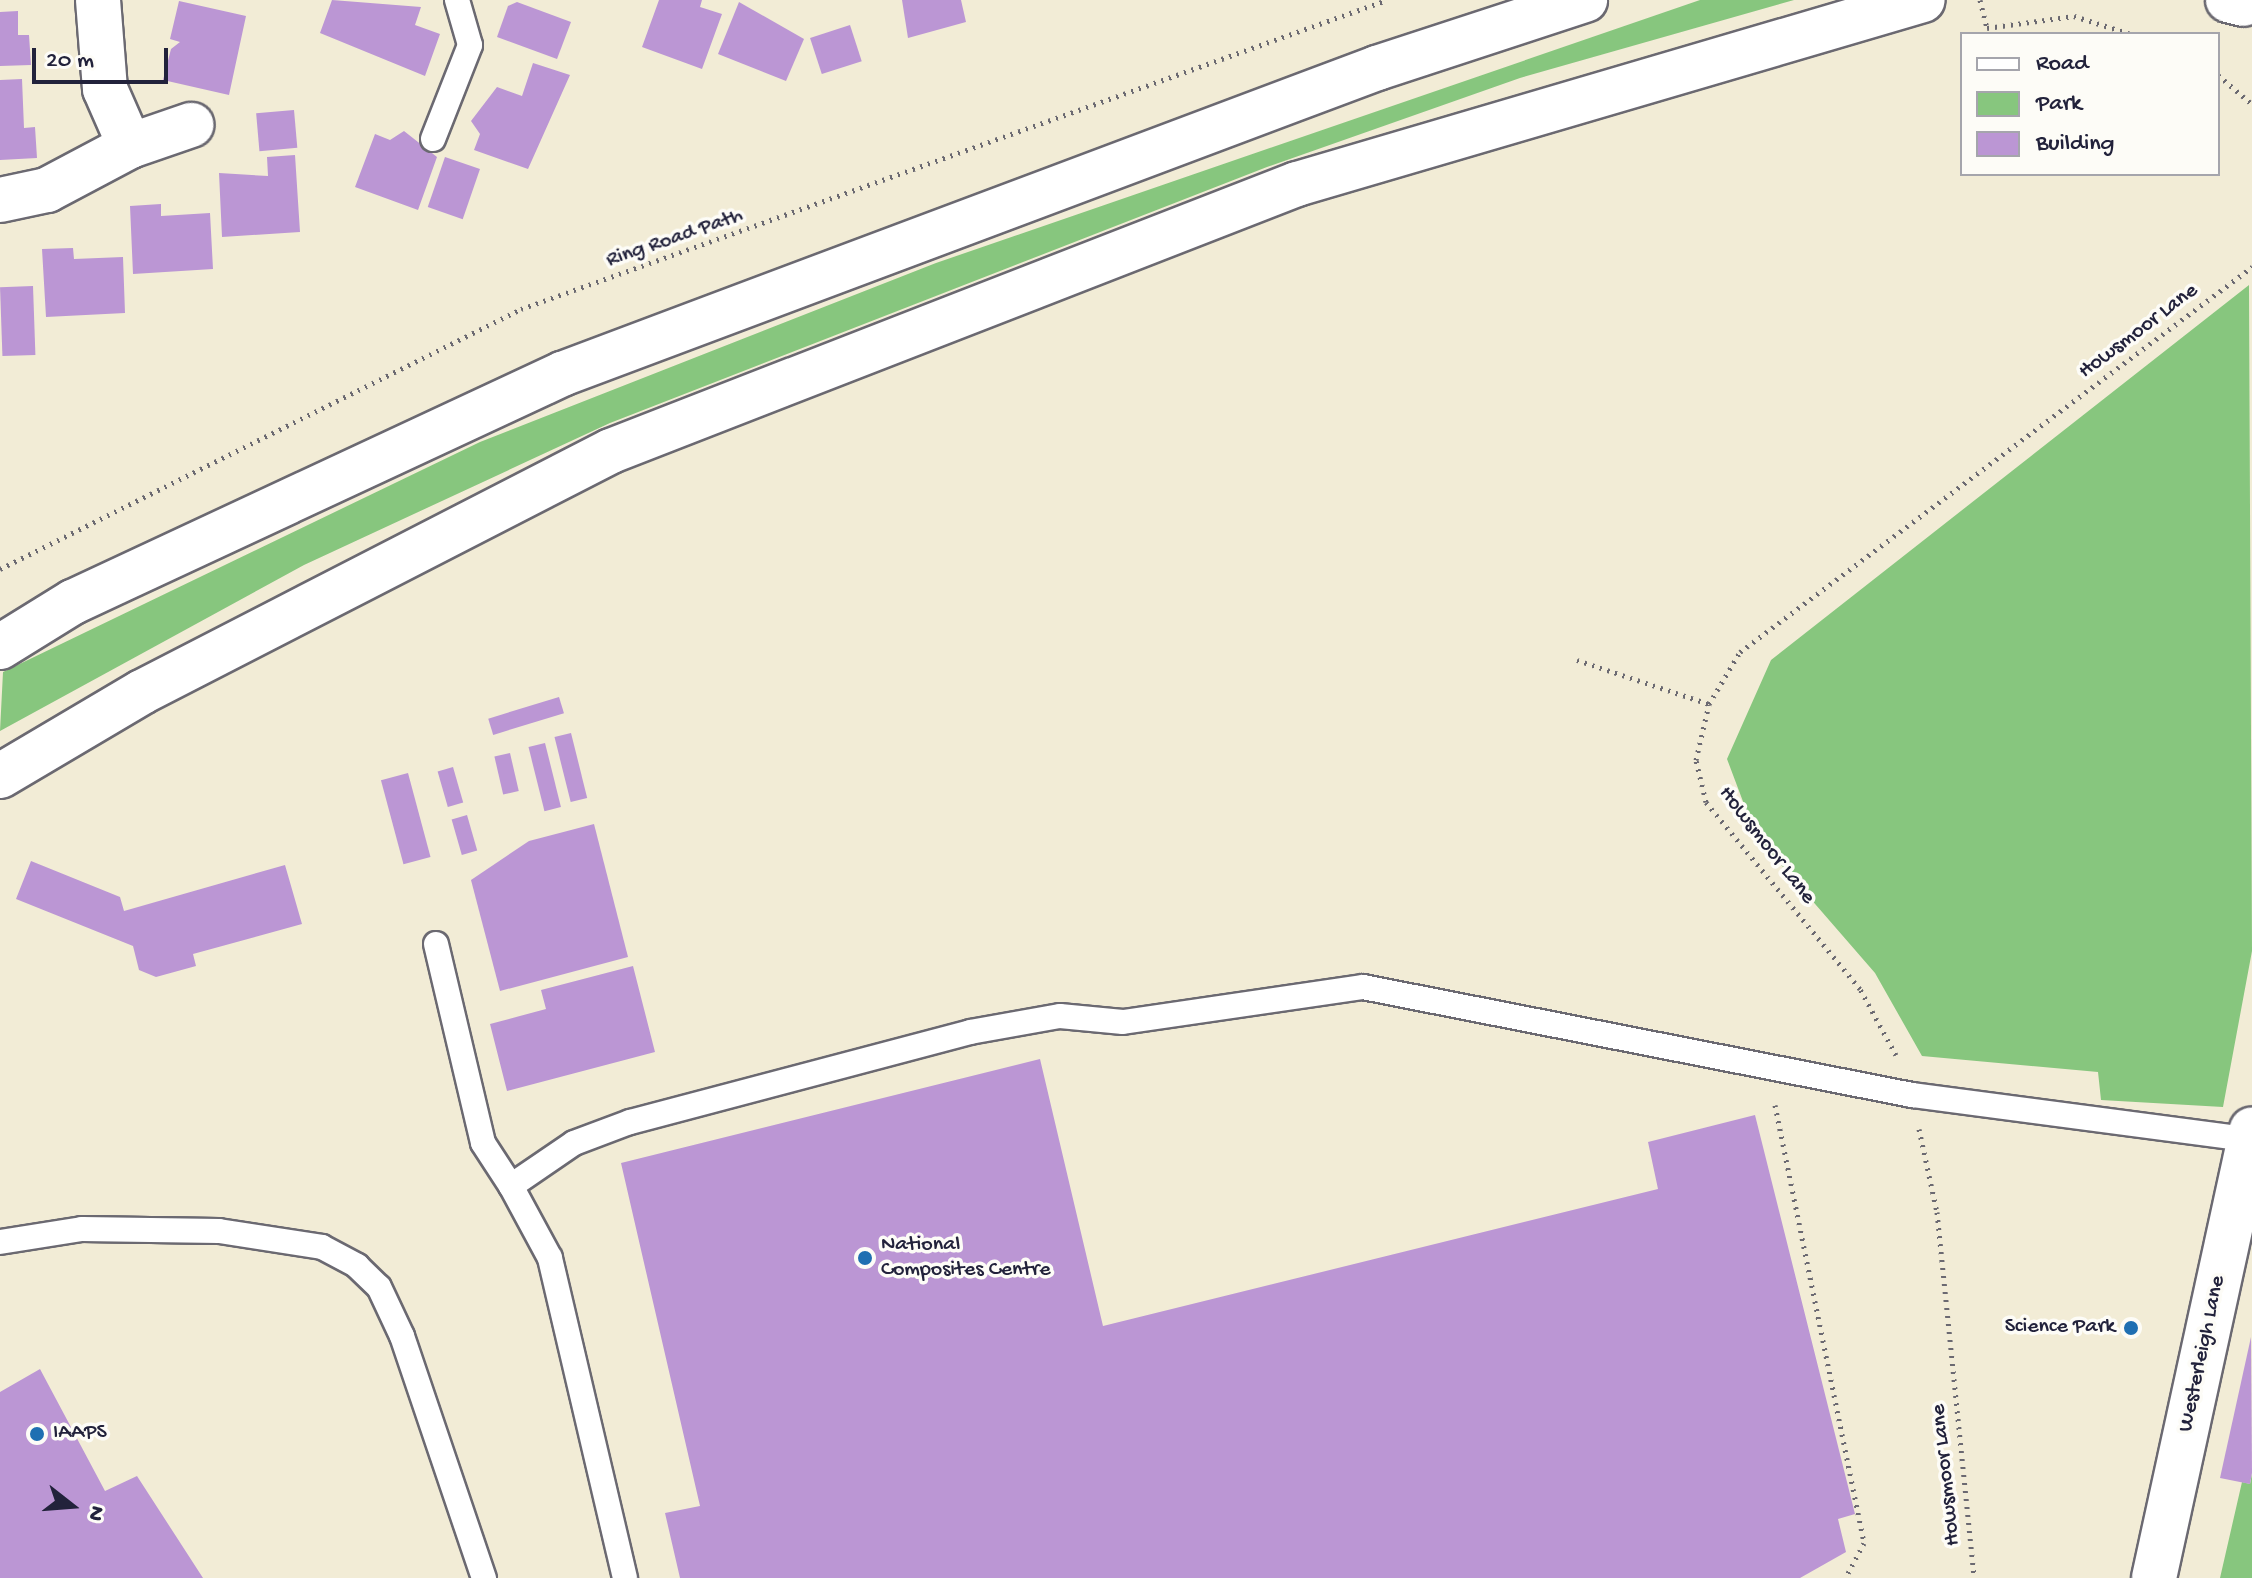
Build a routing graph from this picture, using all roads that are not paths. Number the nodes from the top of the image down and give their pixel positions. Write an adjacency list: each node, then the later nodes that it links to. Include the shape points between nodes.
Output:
1 (98, 0): 7 (main road, via 105,89)
2 (457, 0): 6 (lane, via 470,45)
3 (1585, 0): 9 (main road, via 1362,74 562,374 73,602)
4 (1923, 0): 10 (main road, via 1297,184 611,451 142,692)
5 (191, 125): 7 (main road)
6 (433, 139)
7 (130, 146): 8 (main road, via 47,190)
8 (0, 200)
9 (0, 647)
10 (0, 776)
11 (436, 944): 13 (lane, via 483,1143)
12 (2251, 1136): 13 (lane, via 1912,1095 1363,987 1123,1022 1060,1016 970,1032 630,1122 574,1143); 17 (main road, Westerleigh Lane)
13 (511, 1186): 16 (lane, via 550,1258)
14 (0, 1242): 15 (lane, via 82,1229 219,1231 322,1247 357,1266 379,1287 402,1336)
15 (484, 1578)
16 (625, 1578)
17 (2154, 1578)

